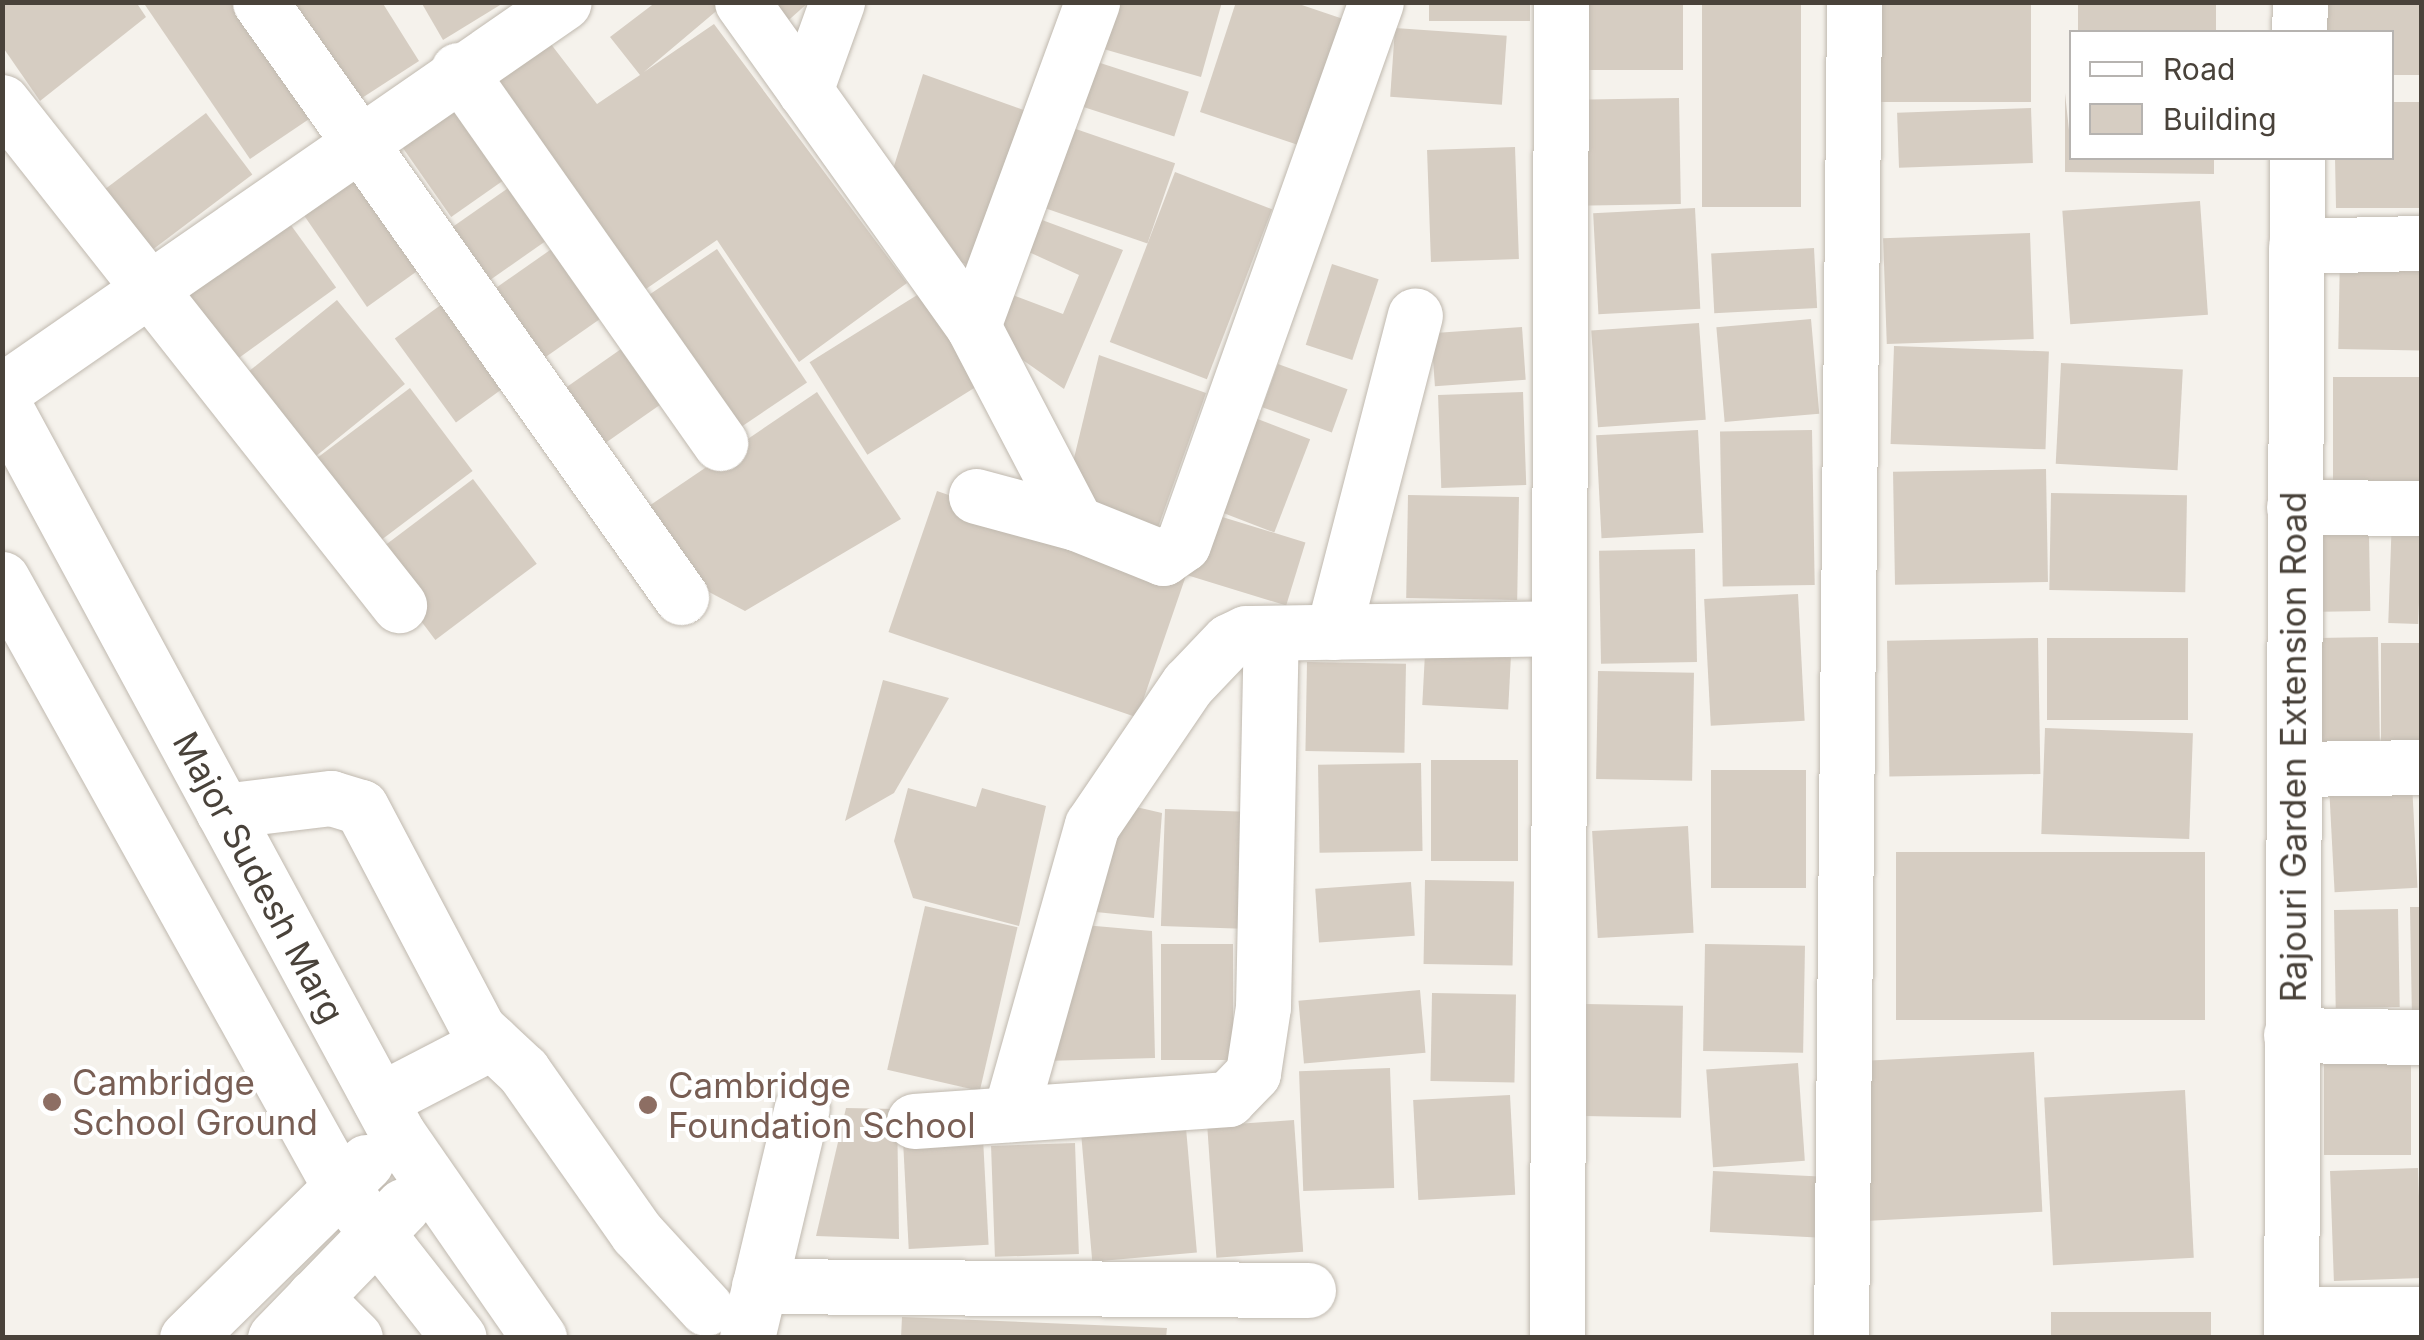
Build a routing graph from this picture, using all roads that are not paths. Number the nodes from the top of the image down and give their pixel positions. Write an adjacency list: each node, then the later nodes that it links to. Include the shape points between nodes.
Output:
1 (260, 2): 16 (street)
2 (742, 2): 14 (street)
3 (837, 2): 14 (street)
4 (1092, 2): 23 (street)
5 (1376, 2): 30 (street, via 1180,550 1163,558)
6 (1561, 2): 34 (street)
7 (1854, 2): 61 (street)
8 (2274, 2): 11 (street)
9 (2300, 2): 12 (street)
10 (549, 6): 13 (street)
11 (2274, 30)
12 (2300, 30)
13 (458, 70): 16 (street); 26 (street)
14 (805, 90): 23 (street)
15 (2, 102): 21 (street)
16 (360, 142): 21 (street); 32 (street)
17 (2272, 160): 54 (street, Rajouri Garden Extension Road)
18 (2297, 160): 20 (street, Rajouri Garden Extension Road)
19 (2422, 244): 20 (street)
20 (2296, 246): 28 (street, Rajouri Garden Extension Road)
21 (149, 297): 24 (street); 33 (street)
22 (1414, 315): 36 (street)
23 (973, 326): 30 (street)
24 (2, 391)
25 (2, 402): 39 (street, Major Sudesh Marg)
26 (720, 443)
27 (976, 496): 30 (street)
28 (2294, 507): 29 (street); 38 (street, Rajouri Garden Extension Road)
29 (2422, 508)
30 (1076, 523)
31 (2, 579): 48 (street)
32 (681, 598)
33 (399, 605)
34 (1559, 628): 36 (street); 60 (street)
35 (1271, 632): 36 (street); 44 (street, via 1246,633 1209,660 1092,825); 44 (street, via 1263,1007 1253,1074 1228,1098)
36 (1332, 632)
37 (2422, 767): 38 (street)
38 (2296, 769): 40 (street, Rajouri Garden Extension Road)
39 (224, 811): 42 (street, via 350,798 445,978); 45 (street, Major Sudesh Marg)
40 (2291, 1034): 41 (street); 54 (street, Rajouri Garden Extension Road)
41 (2422, 1037)
42 (492, 1042): 45 (street); 52 (street, via 668,1274)
43 (802, 1108): 52 (street)
44 (1010, 1114): 46 (street)
45 (389, 1117): 47 (street, Major Sudesh Marg); 48 (street)
46 (914, 1121)
47 (430, 1180): 49 (street); 59 (street, Major Sudesh Marg)
48 (340, 1185): 49 (street); 55 (street)
49 (375, 1232): 51 (street); 58 (street)
50 (1308, 1290): 52 (street)
51 (314, 1297): 56 (street); 57 (street)
52 (737, 1310)
53 (2422, 1314): 54 (street)
54 (2281, 1330)
55 (188, 1338)
56 (276, 1338)
57 (355, 1338)
58 (459, 1338)
59 (540, 1338)
60 (1557, 1338)
61 (1841, 1338)

